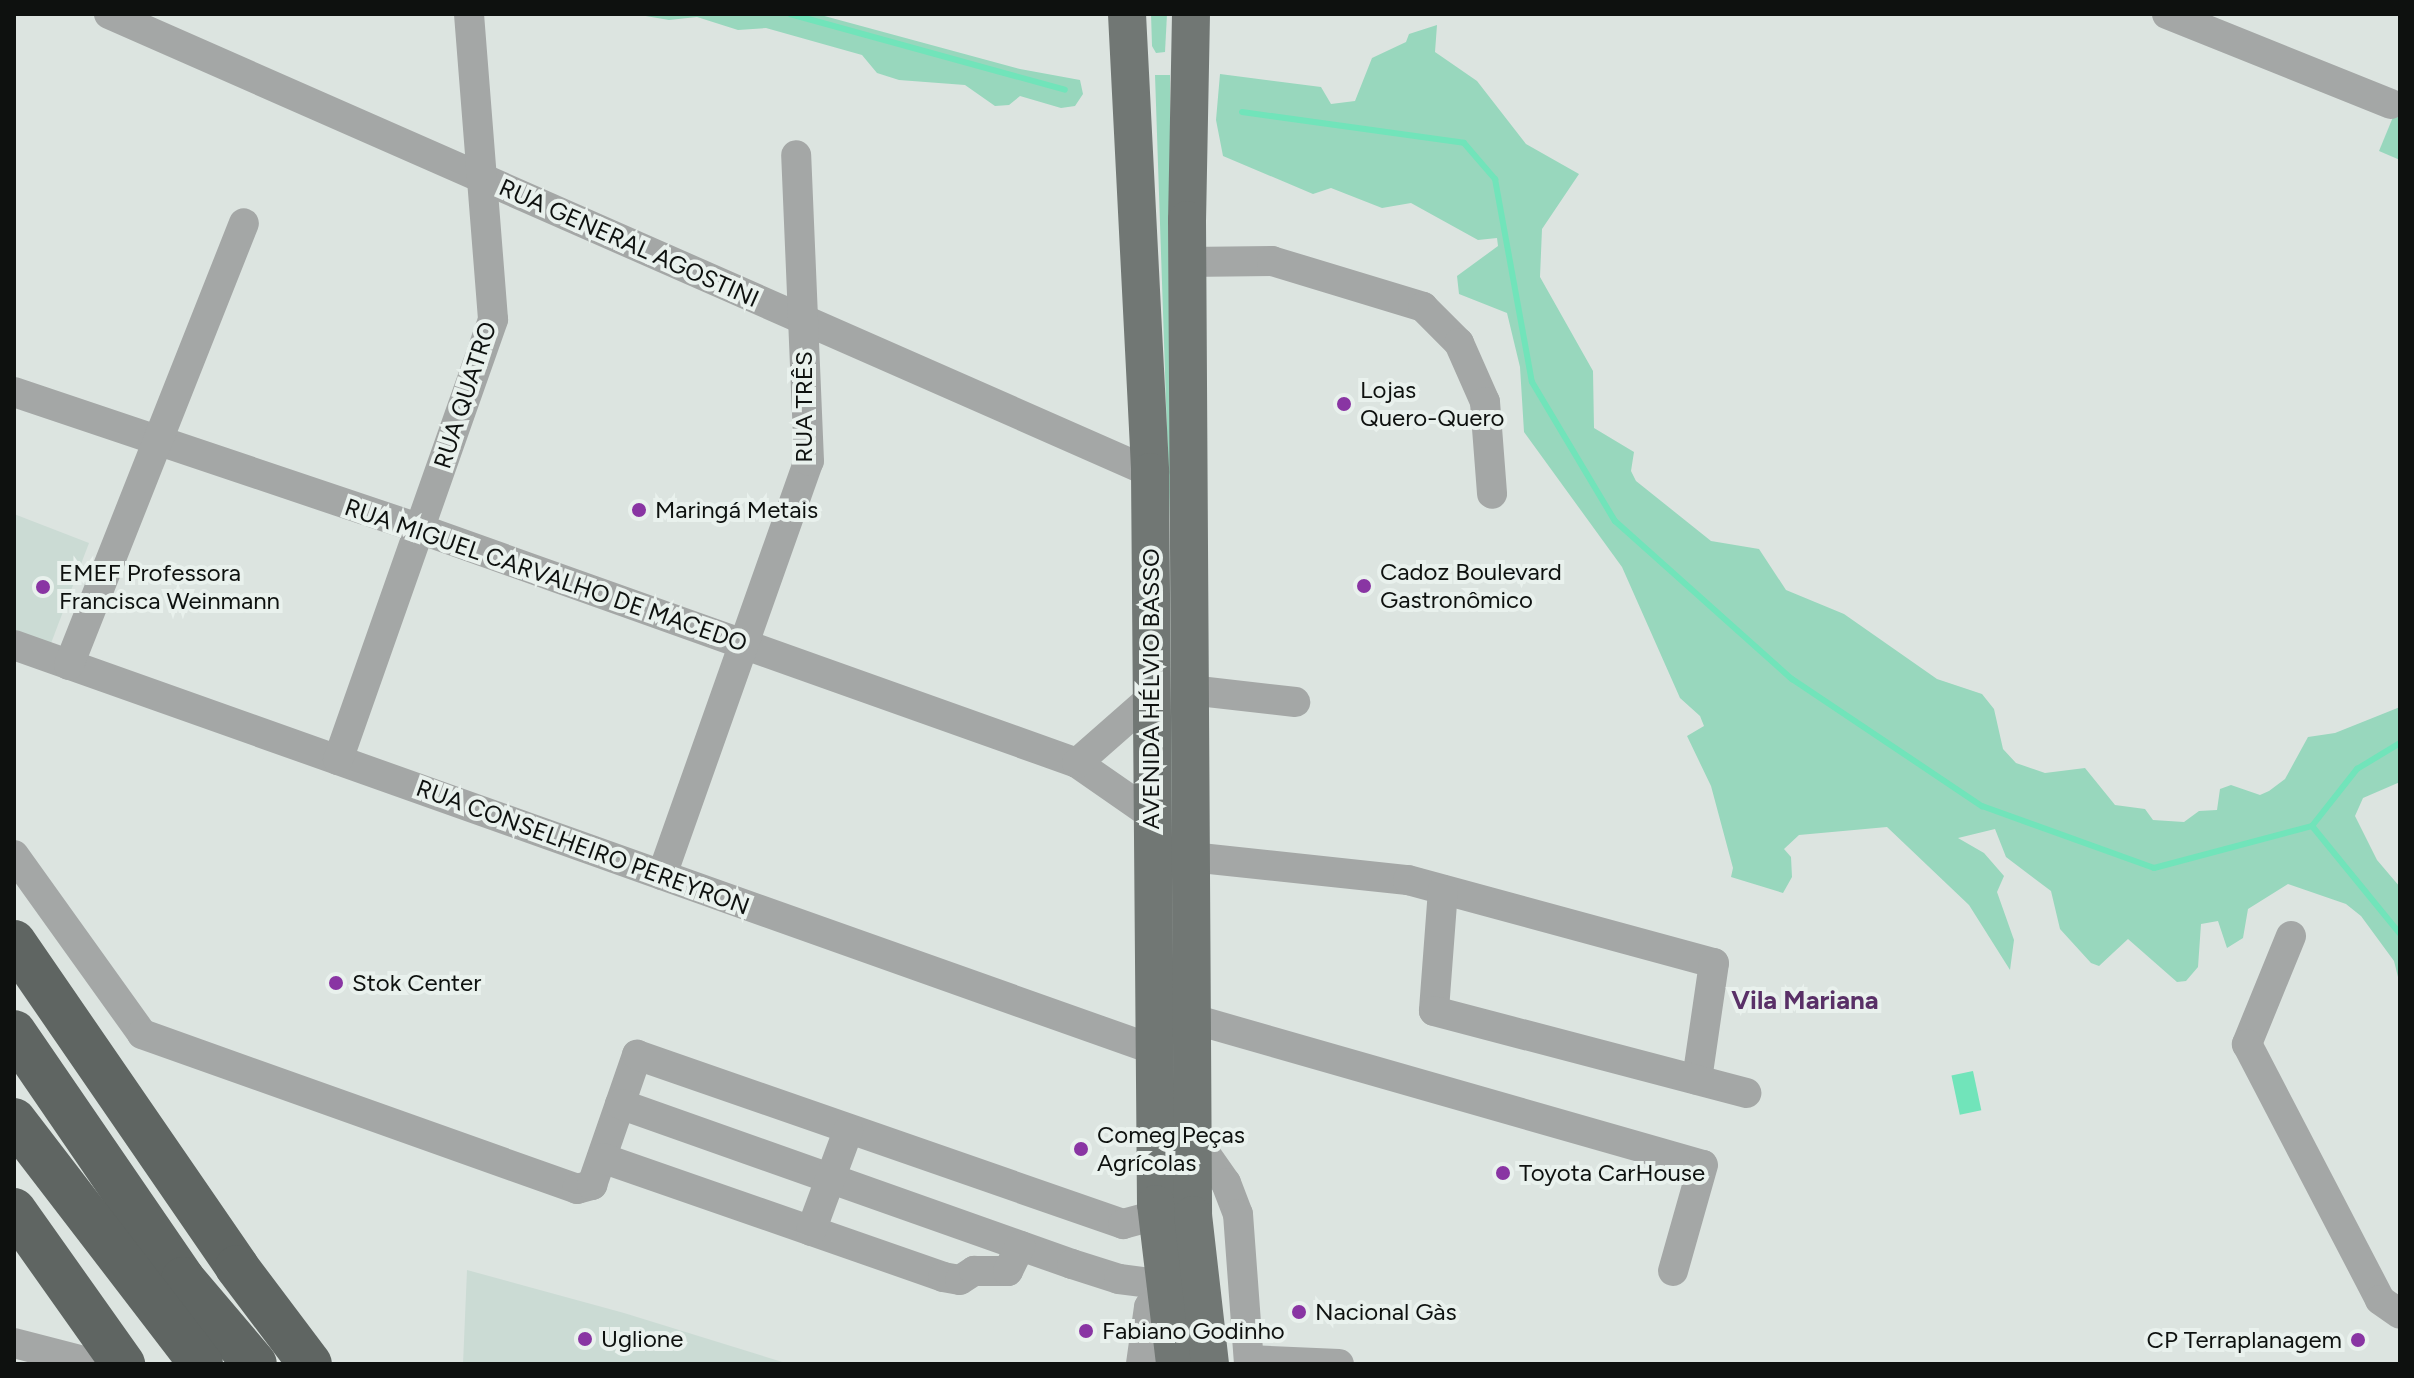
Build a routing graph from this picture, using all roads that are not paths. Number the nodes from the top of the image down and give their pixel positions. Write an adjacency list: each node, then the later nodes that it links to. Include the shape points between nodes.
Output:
1 (109, 14): 8 (street, RUA GENERAL AGOSTINI)
2 (469, 14): 8 (street, RUA QUATRO)
3 (2172, 15): 6 (street)
4 (1192, 24): 5 (main road, via 1162,65); 10 (main road, AVENIDA HÉLVIO BASSO)
5 (1128, 29): 14 (main road, AVENIDA HÉLVIO BASSO)
6 (2391, 104)
7 (796, 155): 11 (street, RUA TRÊS)
8 (483, 179): 11 (street, RUA GENERAL AGOSTINI); 16 (street, RUA QUATRO, via 493,319)
9 (244, 223): 13 (street)
10 (1187, 262): 15 (street, via 1272,261 1423,307 1459,343 1485,402); 20 (main road, AVENIDA HÉLVIO BASSO)
11 (803, 319): 14 (street, RUA GENERAL AGOSTINI); 18 (street, RUA TRÊS, via 809,461)
12 (14, 392): 13 (street, RUA MIGUEL CARVALHO DE MACEDO)
13 (158, 440): 16 (street, RUA MIGUEL CARVALHO DE MACEDO); 19 (street)
14 (1150, 472): 21 (main road, AVENIDA HÉLVIO BASSO)
15 (1492, 494)
16 (420, 529): 18 (street, RUA MIGUEL CARVALHO DE MACEDO); 23 (street, RUA QUATRO)
17 (14, 645): 19 (street, RUA CONSELHEIRO PEREYRON)
18 (744, 645): 24 (street, RUA MIGUEL CARVALHO DE MACEDO); 28 (street, RUA TRÊS)
19 (69, 665): 23 (street, RUA CONSELHEIRO PEREYRON)
20 (1190, 690): 22 (street); 27 (main road, AVENIDA HÉLVIO BASSO)
21 (1152, 697): 24 (street); 25 (main road, AVENIDA HÉLVIO BASSO)
22 (1295, 702)
23 (338, 760): 28 (street, RUA CONSELHEIRO PEREYRON)
24 (1077, 763): 25 (street, RUA MIGUEL CARVALHO DE MACEDO)
25 (1152, 815): 36 (main road, AVENIDA HÉLVIO BASSO)
26 (14, 855): 32 (street)
27 (1191, 857): 29 (street, via 1408,880); 33 (main road, AVENIDA HÉLVIO BASSO)
28 (662, 875): 36 (street, RUA CONSELHEIRO PEREYRON)
29 (1443, 890): 37 (street, via 1434,1011); 37 (street, via 1714,963)
30 (2291, 936): 53 (street, via 2247,1044 2380,1300)
31 (14, 942): 35 (highway)
32 (130, 1017): 35 (street); 43 (street, via 142,1034 159,1043 577,1189 592,1185)
33 (1193, 1019): 42 (main road, AVENIDA HÉLVIO BASSO); 51 (street, via 1703,1165)
34 (14, 1032): 59 (highway, via 183,1279)
35 (86, 1043): 60 (highway, via 237,1267)
36 (1152, 1049): 45 (main road, AVENIDA HÉLVIO BASSO)
37 (1697, 1080): 38 (street)
38 (1746, 1093)
39 (620, 1104): 41 (street, via 637,1055); 43 (street); 44 (street)
40 (14, 1120): 58 (highway)
41 (848, 1131): 44 (street); 45 (street, via 1123,1224 1146,1218)
42 (1193, 1136): 47 (street, via 1226,1183); 48 (main road, AVENIDA HÉLVIO BASSO)
43 (602, 1158): 49 (street)
44 (831, 1179): 49 (street); 50 (street)
45 (1156, 1204): 52 (main road, AVENIDA HÉLVIO BASSO)
46 (14, 1210): 57 (highway)
47 (1238, 1214): 48 (street, via 1212,1209); 55 (street)
48 (1193, 1215): 63 (main road, AVENIDA HÉLVIO BASSO)
49 (811, 1231): 50 (street, via 960,1280 974,1271 1008,1271)
50 (1020, 1246): 52 (street, via 1119,1279)
51 (1673, 1271)
52 (1165, 1285): 61 (street, via 1149,1307); 62 (main road, AVENIDA HÉLVIO BASSO)
53 (2400, 1314)
54 (14, 1343): 56 (street)
55 (1249, 1362): 64 (street)
56 (95, 1364)
57 (123, 1364)
58 (201, 1364)
59 (255, 1364)
60 (310, 1364)
61 (1141, 1364)
62 (1175, 1364)
63 (1210, 1364)
64 (1339, 1364)

